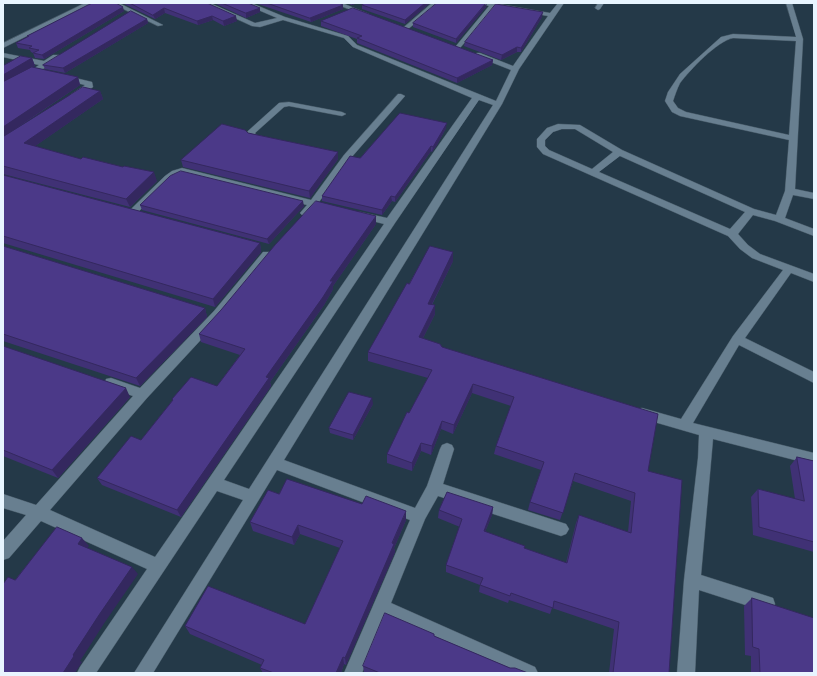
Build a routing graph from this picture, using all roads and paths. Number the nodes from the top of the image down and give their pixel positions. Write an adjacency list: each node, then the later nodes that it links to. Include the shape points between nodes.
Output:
1 (90, 3): 26 (street)
2 (114, 3): 19 (street, via 128,13)
3 (205, 3): 12 (street)
4 (245, 3): 16 (street)
5 (336, 3): 13 (street)
6 (436, 3): 22 (street)
7 (482, 3): 11 (street)
8 (561, 3): 15 (street)
9 (789, 3): 24 (street)
10 (226, 4): 12 (street)
11 (493, 5): 15 (street); 27 (street)
12 (215, 7): 16 (street, via 254,25)
13 (357, 8): 14 (street); 17 (street)
14 (346, 12)
15 (552, 15): 31 (street)
16 (283, 18): 21 (street)
17 (376, 18)
18 (324, 21): 21 (street)
19 (160, 25)
20 (398, 26): 22 (street)
21 (309, 27): 33 (street, via 346,37 355,46)
22 (405, 29): 23 (street)
23 (413, 32)
24 (800, 39): 37 (street); 37 (street, via 733,36 723,38 680,78 669,101 675,110 683,114)
25 (450, 45): 27 (street)
26 (3, 46)
27 (458, 47): 31 (street)
28 (66, 51): 30 (street)
29 (3, 55): 30 (street)
30 (46, 64): 34 (street, via 31,73 51,74 89,84 89,87)
31 (515, 70): 35 (street)
32 (401, 96): 43 (street, via 343,156)
33 (477, 98): 35 (street); 50 (street)
34 (66, 102)
35 (498, 104): 67 (street)
36 (342, 114): 38 (street, via 289,104 282,105 251,133 253,137)
37 (793, 138): 41 (street)
38 (276, 142)
39 (619, 152): 40 (street); 40 (street, via 577,127 560,126 550,130 540,139 540,147 546,152); 45 (street)
40 (593, 172): 52 (street)
41 (790, 190): 42 (street); 48 (street)
42 (814, 196)
43 (314, 203): 44 (street); 46 (street, via 182,171 168,178); 49 (street)
44 (329, 207)
45 (751, 211): 48 (street); 52 (street)
46 (132, 213)
47 (352, 213): 50 (street)
48 (779, 219): 51 (street)
49 (298, 221)
50 (390, 222): 68 (street)
51 (814, 233)
52 (732, 234): 54 (street, via 750,252)
53 (270, 247): 57 (street)
54 (789, 269): 55 (street); 58 (street)
55 (814, 278)
56 (203, 309): 57 (street)
57 (218, 314): 61 (street)
58 (737, 339): 59 (street); 63 (street)
59 (814, 378)
60 (98, 379): 61 (street)
61 (142, 394): 72 (street)
62 (632, 410): 63 (street)
63 (684, 426): 64 (street)
64 (706, 431): 66 (street); 77 (street)
65 (448, 449): 69 (street)
66 (814, 459)
67 (274, 463): 70 (street); 73 (street)
68 (214, 483): 70 (street); 76 (street)
69 (434, 488): 73 (street); 74 (street)
70 (252, 497): 81 (street)
71 (3, 501): 72 (street)
72 (38, 512): 75 (street); 76 (street)
73 (419, 516): 78 (street)
74 (561, 529)
75 (3, 553)
76 (157, 566): 80 (street)
77 (692, 580): 79 (street); 84 (street)
78 (380, 607): 82 (street); 83 (street)
79 (785, 610)
80 (86, 673)
81 (143, 673)
82 (353, 673)
83 (529, 673)
84 (686, 673)

